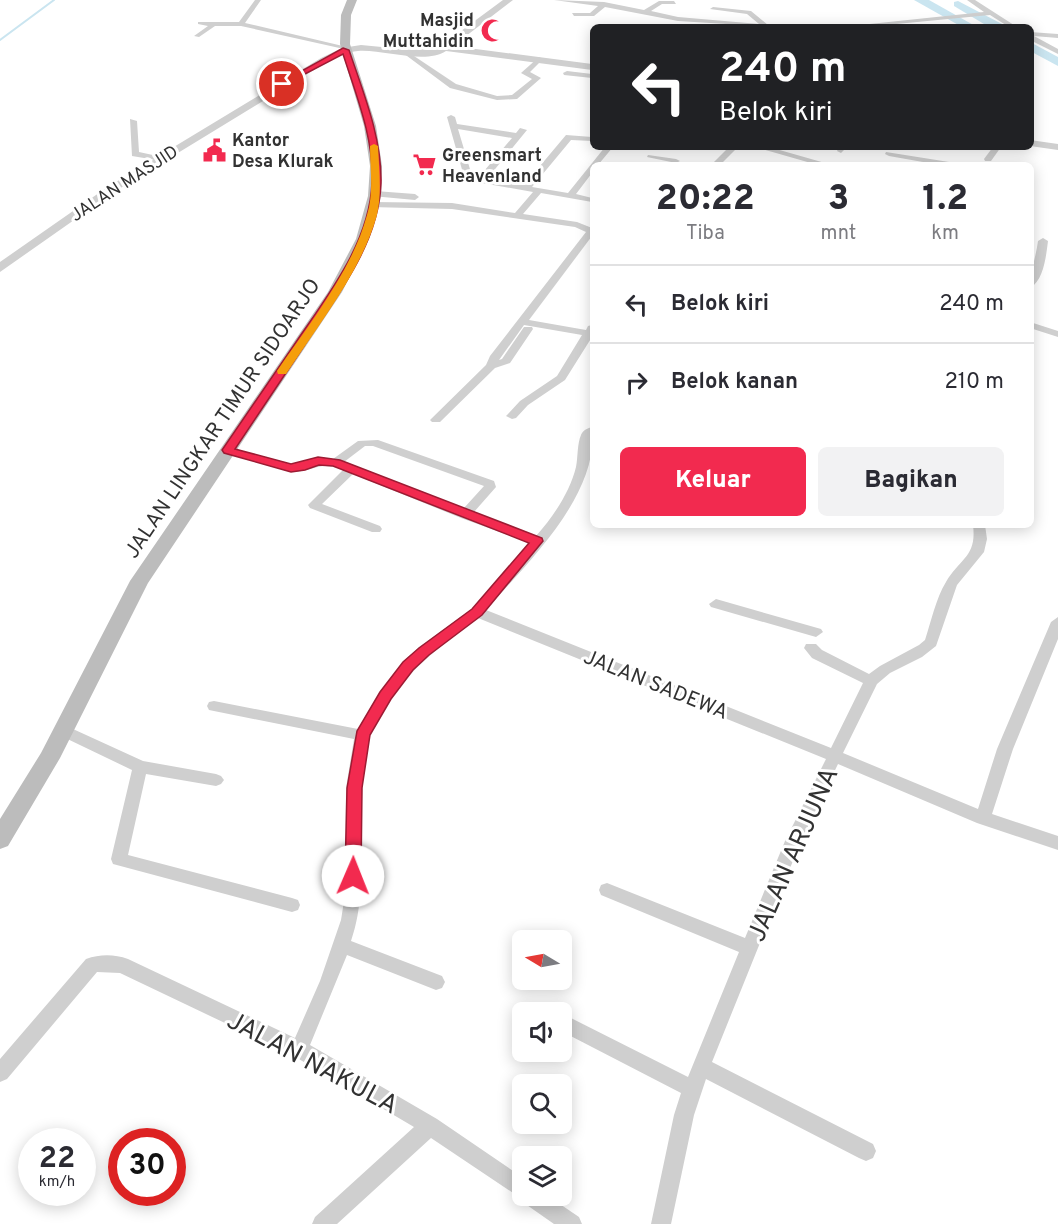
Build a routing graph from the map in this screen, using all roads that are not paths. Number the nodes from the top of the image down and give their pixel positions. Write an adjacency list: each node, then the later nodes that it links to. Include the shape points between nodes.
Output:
1 (258, 0): 22 (street)
2 (352, 0): 27 (main road, JALAN LINGKAR TIMUR SIDOARJO, via 344,19)
3 (509, 0): 28 (street)
4 (557, 0): 9 (street)
5 (970, 0): 12 (street)
6 (639, 1): 10 (street)
7 (723, 2): 18 (street, via 710,12 750,13)
8 (674, 3): 11 (street, via 661,2)
9 (604, 4): 10 (street); 13 (street, via 592,15)
10 (628, 8): 11 (street)
11 (645, 12): 14 (street)
12 (987, 13): 19 (street); 20 (street)
13 (574, 14)
14 (678, 19): 16 (street); 17 (street)
15 (200, 23): 21 (street)
16 (676, 24)
17 (733, 24)
18 (763, 24)
19 (872, 24)
20 (1008, 24)
21 (213, 25): 22 (street); 24 (street)
22 (235, 25): 27 (street)
23 (1034, 35): 25 (street)
24 (197, 36)
25 (1058, 36)
26 (1034, 37): 30 (street)
27 (345, 48): 29 (street); 45 (street, JALAN MASJID); 59 (main road, JALAN LINGKAR TIMUR SIDOARJO, via 370,128 377,180)
28 (447, 48): 29 (street, via 432,53); 31 (street)
29 (405, 52): 31 (street, via 462,90 504,99 514,97 537,78 525,73)
30 (1058, 52)
31 (539, 59): 32 (street)
32 (590, 67)
33 (567, 73): 34 (street)
34 (590, 76)
35 (133, 121): 45 (street, via 135,154)
36 (468, 139): 36 (street, via 452,122); 53 (street); 53 (street, via 520,133)
37 (590, 139): 56 (street, via 569,136)
38 (1034, 144): 39 (street)
39 (1058, 147)
40 (606, 150): 49 (street)
41 (731, 150): 50 (street)
42 (766, 150): 51 (street)
43 (890, 150): 52 (street)
44 (995, 150): 46 (street)
45 (159, 159): 65 (street, JALAN MASJID)
46 (988, 159)
47 (655, 160): 48 (street)
48 (676, 161)
49 (596, 162)
50 (718, 162)
51 (811, 162)
52 (941, 162)
53 (476, 167): 55 (street); 55 (street, via 467,177)
54 (590, 170): 58 (street)
55 (481, 180): 56 (street)
56 (526, 189): 57 (street)
57 (542, 192): 58 (street); 61 (street)
58 (569, 197): 60 (street)
59 (374, 200): 61 (street, via 453,203); 75 (main road, JALAN LINGKAR TIMUR SIDOARJO, via 360,246 335,292)
60 (590, 200)
61 (523, 214): 62 (street, via 583,226)
62 (590, 232)
63 (590, 237): 67 (street)
64 (1043, 241): 66 (street)
65 (2, 263)
66 (1034, 277)
67 (530, 320): 69 (street); 73 (street, via 506,361 491,366)
68 (1034, 327): 71 (street)
69 (590, 331)
70 (590, 333): 72 (street, via 561,378)
71 (1058, 334)
72 (512, 416)
73 (436, 420)
74 (590, 432): 81 (street, via 581,470 565,507)
75 (228, 450): 76 (street, via 291,468 318,461); 89 (main road, JALAN LINGKAR TIMUR SIDOARJO, via 126,602)
76 (335, 463): 77 (street); 78 (street, via 362,443 374,442 489,483 490,487)
77 (350, 470): 78 (street); 80 (street, via 314,505)
78 (465, 514): 81 (street)
79 (979, 528): 87 (street, JALAN ARJUNA, via 978,552 951,584 931,643)
80 (376, 530)
81 (537, 541): 83 (street)
82 (716, 604): 85 (street)
83 (477, 612): 90 (street, via 408,666); 91 (street, JALAN SADEWA)
84 (1058, 622): 94 (street, via 1005,749)
85 (816, 632)
86 (811, 648): 87 (street)
87 (871, 681): 91 (street, JALAN ARJUNA)
88 (214, 706): 90 (street)
89 (62, 730): 92 (street); 95 (main road, JALAN LINGKAR TIMUR SIDOARJO, via 32,789)
90 (362, 735): 99 (street, via 354,788 350,920)
91 (835, 756): 94 (street, JALAN SADEWA); 100 (street, JALAN ARJUNA, via 793,841)
92 (140, 767): 93 (street); 98 (street, via 119,859)
93 (216, 780)
94 (983, 818): 96 (street, JALAN SADEWA)
95 (0, 839)
96 (1058, 843)
97 (607, 890): 100 (street)
98 (292, 906)
99 (341, 945): 101 (street); 103 (street)
100 (750, 948): 104 (street, JALAN ARJUNA)
101 (436, 982)
102 (572, 1028): 106 (street)
103 (298, 1048): 105 (street, JALAN NAKULA, via 122,965 108,963 92,965); 107 (street, JALAN NAKULA)
104 (700, 1066): 106 (street, JALAN ARJUNA); 108 (street)
105 (0, 1073)
106 (692, 1089): 113 (street, JALAN ARJUNA)
107 (430, 1125): 109 (street, JALAN NAKULA); 111 (street)
108 (866, 1150)
109 (512, 1182)
110 (546, 1206): 112 (street)
111 (322, 1224)
112 (572, 1224)
113 (661, 1224)

